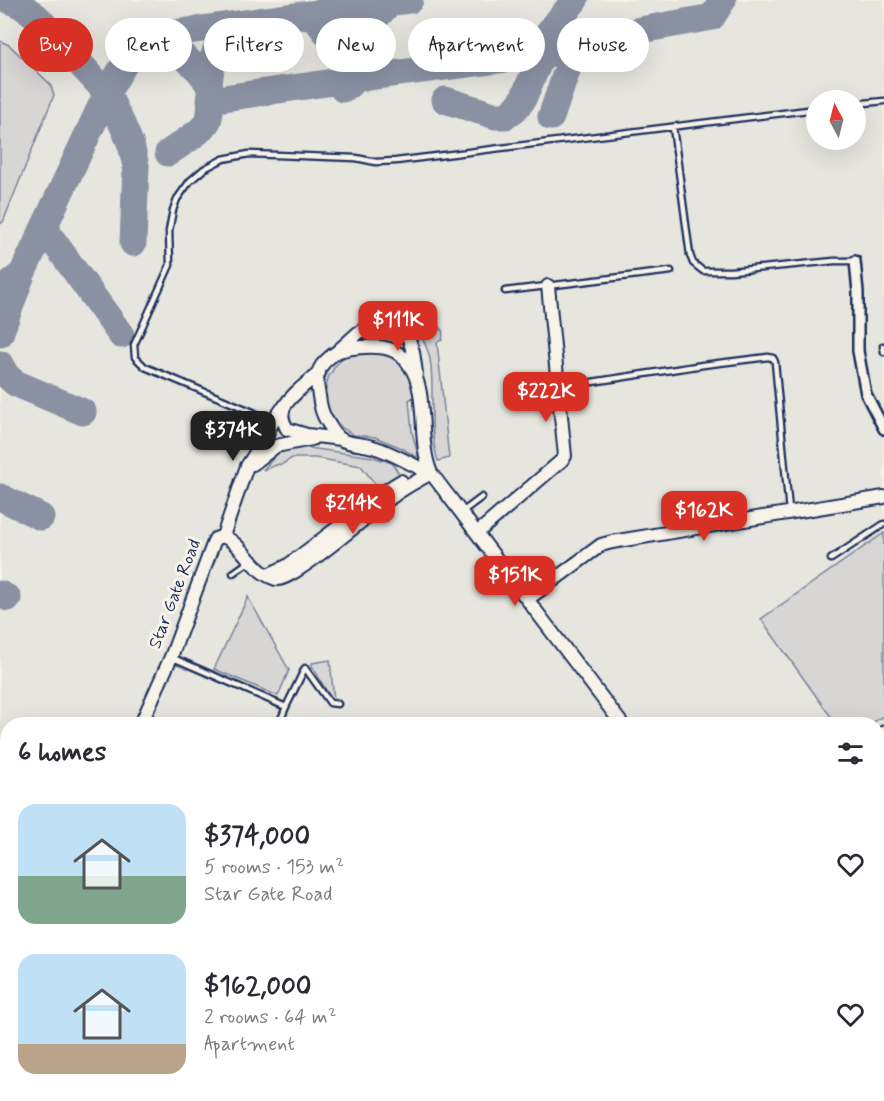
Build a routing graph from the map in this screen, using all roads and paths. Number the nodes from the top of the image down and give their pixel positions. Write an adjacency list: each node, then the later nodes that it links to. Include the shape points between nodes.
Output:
1 (884, 101): 2 (lane)
2 (866, 103)
3 (806, 110): 4 (lane)
4 (673, 127): 5 (lane, via 690,255 703,271); 16 (lane, via 396,161 249,154 223,159 204,169 190,182 172,210 170,265 134,345 135,357 145,367)
5 (855, 261): 17 (street, via 858,351 866,394)
6 (671, 271): 7 (lane)
7 (548, 286): 8 (lane); 27 (street, via 565,456)
8 (505, 291)
9 (432, 316): 10 (lane)
10 (396, 320): 11 (street, via 378,322); 13 (street, via 406,329)
11 (337, 351): 12 (street, via 322,364); 13 (street, via 362,347 390,349 404,358)
12 (319, 373): 15 (street); 19 (street, via 316,380 321,411)
13 (416, 376): 21 (street)
14 (592, 382): 25 (lane, via 773,358)
15 (282, 409): 16 (street); 18 (street, via 287,429)
16 (273, 422): 20 (street)
17 (884, 429)
18 (322, 437): 19 (street); 20 (street, via 276,446)
19 (341, 440): 21 (street, via 397,455)
20 (246, 469): 28 (street)
21 (431, 472): 24 (street); 30 (street, Star Gate Road, via 404,479 388,489 287,566 268,575)
22 (884, 496): 25 (street)
23 (482, 497): 24 (lane)
24 (462, 512): 27 (street)
25 (789, 513): 32 (street, via 601,545)
26 (884, 524): 29 (lane)
27 (477, 533): 32 (street)
28 (223, 536): 30 (street, Star Gate Road); 33 (street, Star Gate Road, via 215,539)
29 (831, 559)
30 (250, 561): 31 (lane)
31 (233, 573)
32 (528, 599): 38 (street)
33 (171, 657): 35 (lane); 36 (street, Star Gate Road)
34 (338, 704): 35 (lane, via 330,703 305,668)
35 (286, 706): 37 (lane)
36 (144, 717)
37 (282, 717)
38 (617, 717)

